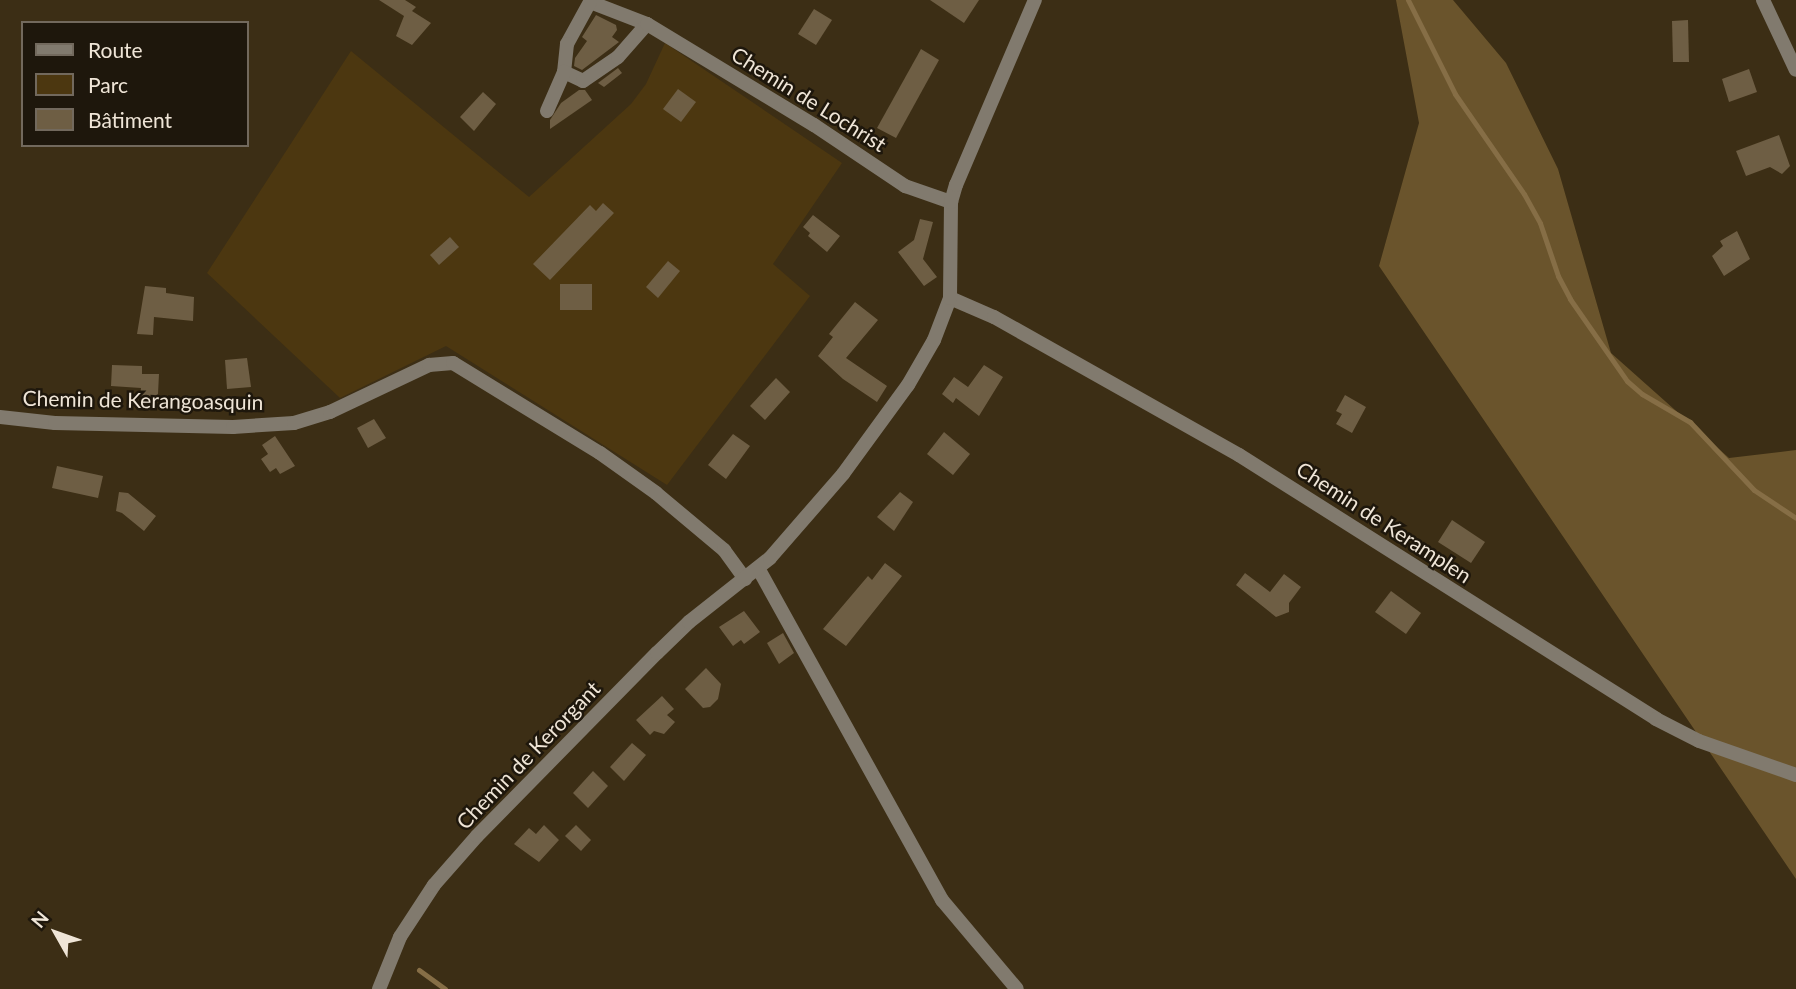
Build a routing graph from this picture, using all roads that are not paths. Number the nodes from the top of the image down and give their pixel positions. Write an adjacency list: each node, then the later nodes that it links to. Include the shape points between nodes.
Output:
1 (1035, 0): 8 (street)
2 (1763, 0): 5 (street)
3 (584, 1): 4 (street, Chemin de Lochrist); 6 (street, Chemin de Lochrist, via 567,44)
4 (647, 24): 6 (street, via 623,52 583,81); 8 (street, Chemin de Lochrist, via 905,186)
5 (1796, 70)
6 (564, 72): 7 (street, Chemin de Lochrist)
7 (547, 111)
8 (951, 202): 9 (street)
9 (950, 299): 11 (street, via 922,363 882,424 793,533); 13 (street, Chemin de Keramplen, via 994,317 1250,461 1656,719 1699,741)
10 (0, 417): 12 (street, Chemin de Kerangoasquin, via 55,423 221,427 294,422 330,412 429,365 453,363 656,493 724,550)
11 (758, 568): 12 (street); 15 (street, via 942,900)
12 (745, 579): 14 (street, Chemin de Kerorgant, via 673,638 477,836 413,913)
13 (1796, 775)
14 (379, 989)
15 (1017, 989)

